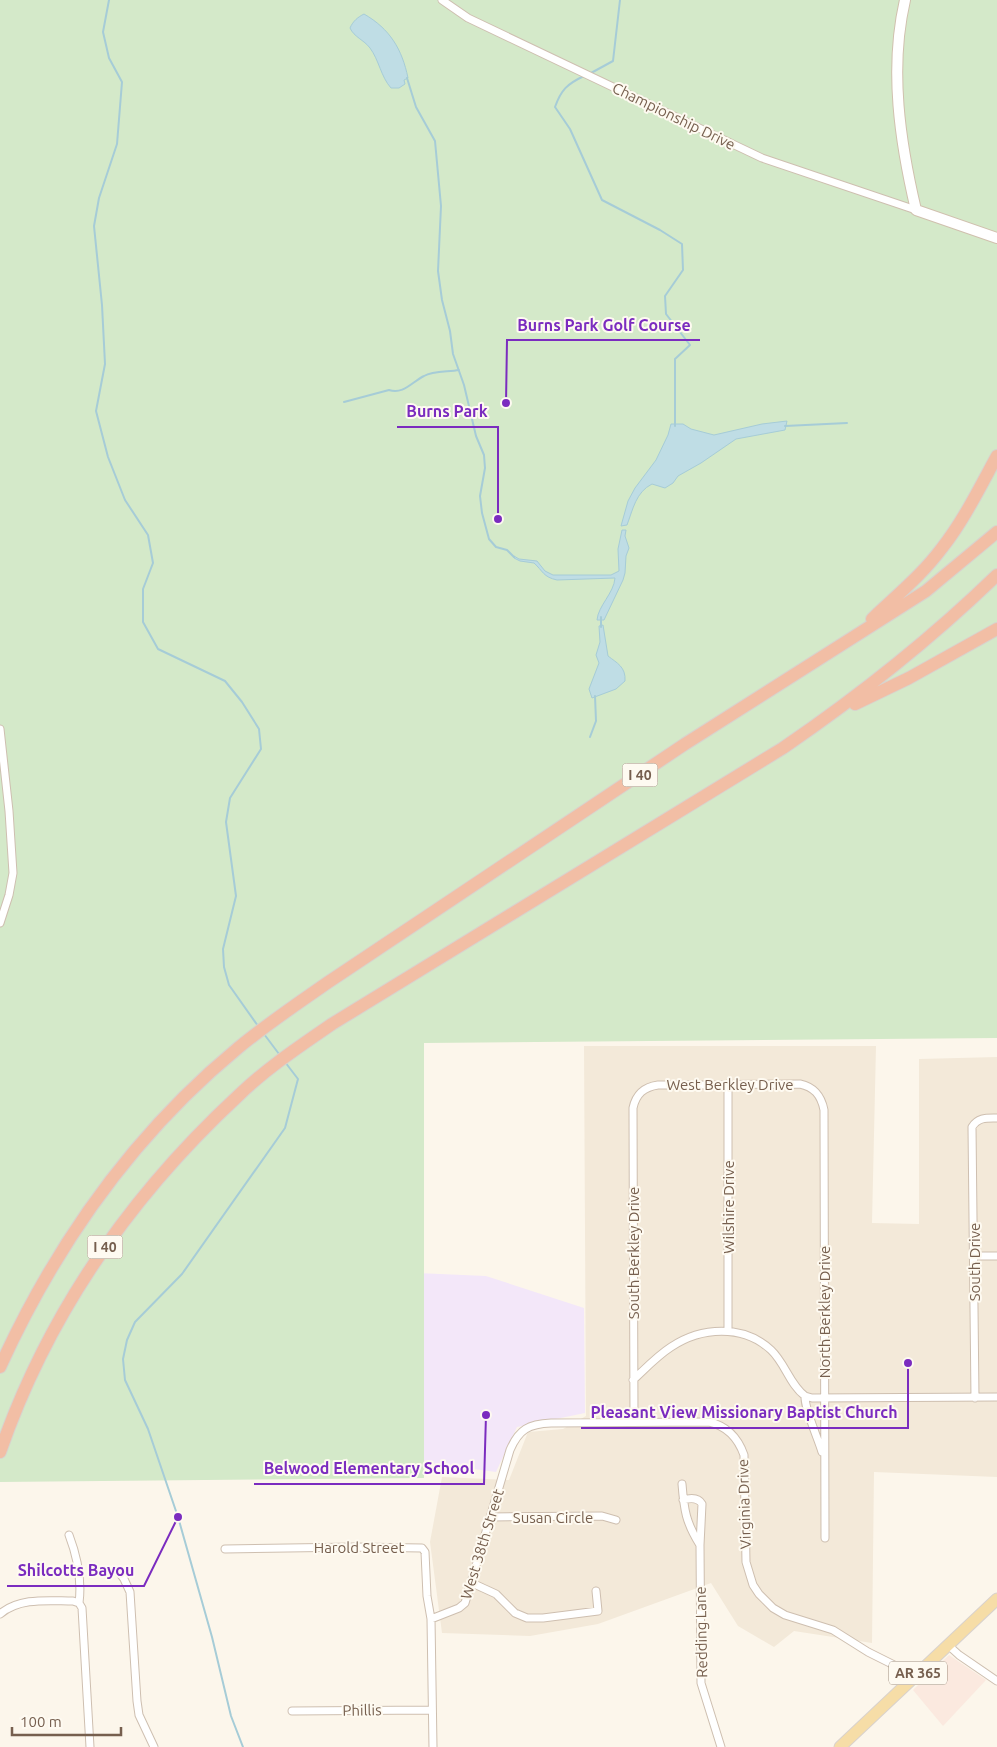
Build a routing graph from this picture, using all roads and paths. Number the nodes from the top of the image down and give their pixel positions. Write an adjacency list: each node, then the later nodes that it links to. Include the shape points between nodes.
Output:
1 (442, 0): 3 (street, Championship Drive, via 468,18 762,158)
2 (905, 0): 3 (street, via 899,33 898,77 902,145)
3 (916, 210): 4 (street)
4 (997, 238)
5 (997, 456): 9 (highway, via 942,548 922,572)
6 (997, 532): 9 (highway, I 40, via 926,591)
7 (997, 575): 10 (highway, I 40, via 929,638)
8 (997, 629): 10 (highway, via 909,678)
9 (856, 635): 20 (highway, I 40, via 685,744 281,1015 239,1047 169,1112 128,1157 82,1218 46,1276)
10 (830, 716): 27 (highway, I 40, via 783,748 381,993 302,1044 240,1094 174,1160 98,1256 45,1345)
11 (0, 729): 12 (street, via 13,873)
12 (0, 923)
13 (728, 1084): 14 (street, West Berkley Drive); 15 (street, West Berkley Drive, via 800,1084); 19 (street, Wilshire Drive)
14 (646, 1088): 21 (street, South Berkley Drive, via 636,1097 633,1108)
15 (813, 1089): 24 (street, North Berkley Drive, via 819,1095 824,1110)
16 (997, 1118): 17 (street, South Drive, via 981,1119 972,1127)
17 (974, 1256): 18 (street); 25 (street, South Drive)
18 (997, 1256)
19 (728, 1331): 21 (street, via 714,1331 683,1340); 22 (street, via 752,1337 771,1350)
20 (0, 1367)
21 (633, 1380): 26 (street, South Berkley Drive)
22 (805, 1396): 24 (street); 28 (street, via 805,1406)
23 (997, 1397): 25 (street)
24 (824, 1398): 25 (street); 28 (street, North Berkley Drive)
25 (975, 1398)
26 (634, 1422): 29 (street, Virginia Drive, via 531,1426 514,1440); 46 (street, Virginia Drive, via 709,1422 732,1434 745,1462 746,1562 759,1594 780,1612 833,1630)
27 (0, 1452)
28 (825, 1461): 35 (street, North Berkley Drive)
29 (505, 1469): 32 (street, West 38th Street)
30 (682, 1484): 31 (street, Redding Lane)
31 (683, 1500): 36 (street, Redding Lane, via 689,1526); 36 (street, Redding Lane, via 692,1498 702,1504)
32 (491, 1518): 33 (street, Susan Circle, via 602,1516); 39 (street, West 38th Street)
33 (616, 1520)
34 (69, 1535): 42 (street, via 77,1562)
35 (825, 1538)
36 (700, 1544): 54 (street, Redding Lane, via 701,1683)
37 (225, 1549): 44 (street, Harold Street, via 420,1547 424,1552)
38 (118, 1571): 52 (street, via 130,1592 139,1715)
39 (472, 1583): 40 (street, via 496,1594 518,1615 532,1619 598,1610); 44 (street, West 38th Street, via 464,1604)
40 (596, 1591)
41 (997, 1599): 45 (main road, AR 365)
42 (79, 1602): 43 (street, via 26,1602); 51 (street, via 82,1608)
43 (0, 1614)
44 (431, 1619): 48 (street)
45 (948, 1645): 46 (main road, AR 365); 47 (street)
46 (912, 1678): 50 (main road, AR 365)
47 (997, 1681)
48 (432, 1710): 49 (street, Phillis); 53 (street)
49 (292, 1711)
50 (850, 1742): 55 (main road, AR 365)
51 (90, 1747)
52 (154, 1747)
53 (433, 1747)
54 (721, 1747)
55 (840, 1747)

